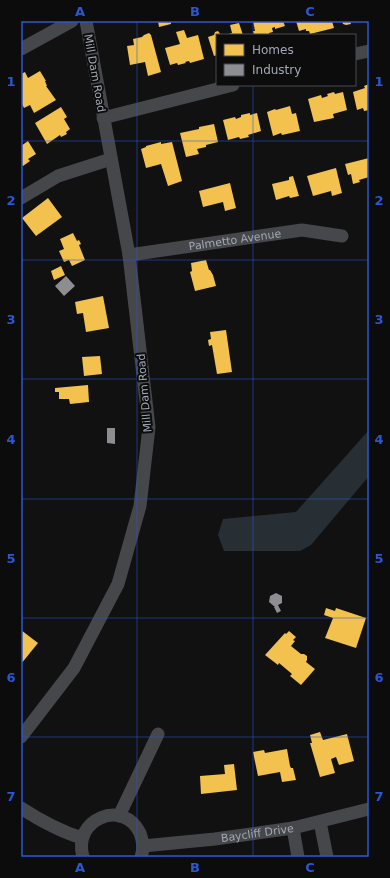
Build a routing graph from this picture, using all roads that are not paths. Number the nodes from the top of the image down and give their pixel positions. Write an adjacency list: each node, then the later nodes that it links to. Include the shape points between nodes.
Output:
1 (72, 21): 3 (street)
2 (86, 21): 7 (street, Mill Dam Road)
3 (21, 49)
4 (369, 50): 5 (street)
5 (356, 54)
6 (229, 86): 7 (street)
7 (104, 118): 8 (street, Mill Dam Road)
8 (111, 159): 9 (street, via 58,176); 11 (street, Mill Dam Road)
9 (21, 198)
10 (342, 236): 11 (street, Palmetto Avenue, via 302,230)
11 (129, 255): 13 (street, Mill Dam Road, via 149,427 140,506 118,584 74,668)
12 (158, 734): 16 (street)
13 (21, 736)
14 (21, 808): 19 (street, via 44,823)
15 (369, 809): 17 (street, Baycliff Drive)
16 (118, 816): 19 (street, via 96,820); 20 (street, Baycliff Drive, via 130,821 139,830)
17 (320, 822): 18 (street, Baycliff Drive); 23 (street)
18 (293, 828): 20 (street, Baycliff Drive); 22 (street)
19 (82, 838): 21 (street)
20 (142, 852)
21 (83, 857)
22 (298, 857)
23 (327, 857)

